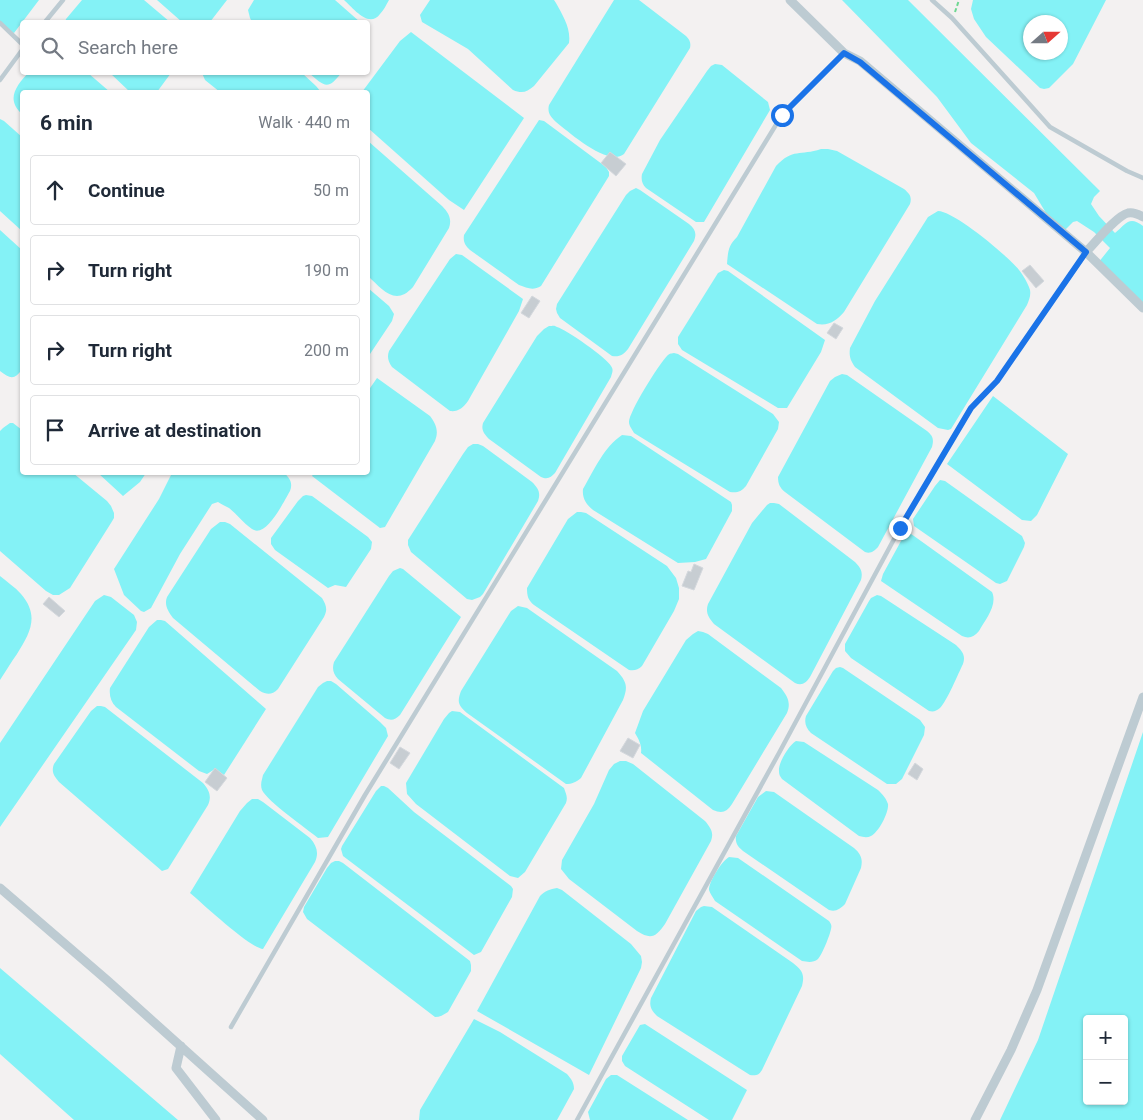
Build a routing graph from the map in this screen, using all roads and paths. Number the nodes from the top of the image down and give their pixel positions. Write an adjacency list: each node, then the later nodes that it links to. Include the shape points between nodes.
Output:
1 (63, 0): 6 (lane)
2 (790, 0): 10 (street)
3 (932, 0): 5 (lane)
4 (959, 0): 5 (path)
5 (952, 18): 12 (lane, via 1050,127)
6 (47, 20)
7 (0, 23): 8 (lane)
8 (20, 42)
9 (20, 53): 11 (lane)
10 (844, 53): 15 (street, via 860,62); 19 (lane, via 782,115 365,795)
11 (0, 80)
12 (1143, 178)
13 (1143, 217): 14 (street, via 1132,213 1121,216)
14 (1095, 242): 15 (lane)
15 (1086, 252): 16 (street); 23 (lane, via 997,381 971,408 905,520)
16 (1143, 308)
17 (1143, 698): 24 (street, via 1037,990)
18 (0, 888): 20 (street)
19 (231, 1027)
20 (181, 1046): 21 (street, via 176,1068); 22 (street)
21 (216, 1120)
22 (263, 1120)
23 (577, 1120)
24 (975, 1120)

